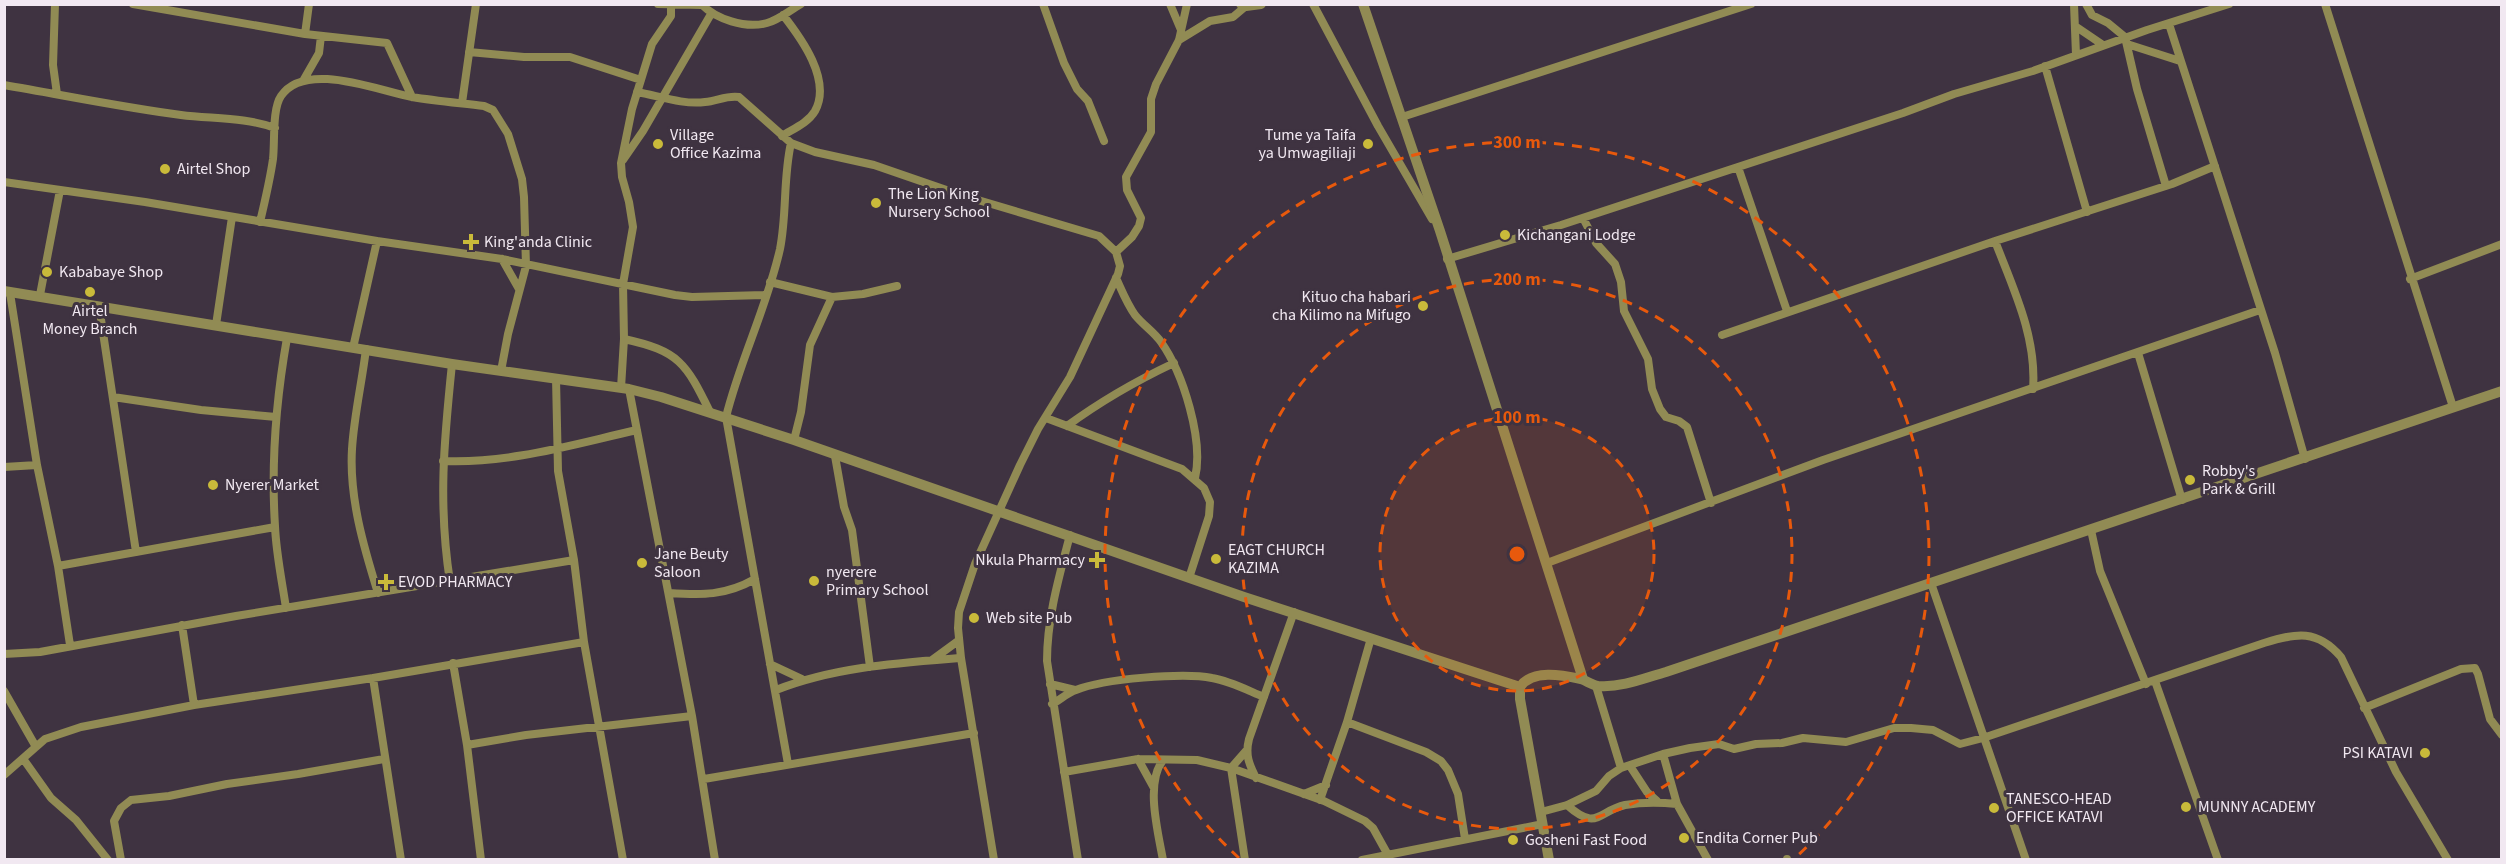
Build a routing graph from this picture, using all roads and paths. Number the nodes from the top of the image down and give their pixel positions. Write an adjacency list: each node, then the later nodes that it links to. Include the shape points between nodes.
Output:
1 (55, 4): 40 (street, via 53,65)
2 (133, 4): 22 (street)
3 (186, 4): 22 (street)
4 (309, 4): 27 (street)
5 (476, 4): 32 (street)
6 (658, 4): 19 (street)
7 (801, 4): 24 (street)
8 (1042, 4): 47 (street, via 1064,63 1088,101)
9 (1170, 4): 28 (street)
10 (1187, 4): 28 (street)
11 (1261, 4): 21 (street)
12 (1313, 4): 59 (street, via 1372,117)
13 (1363, 4): 44 (street)
14 (1751, 4): 44 (street)
15 (2074, 4): 26 (street)
16 (2086, 4): 30 (street, via 2092,15 2108,23)
17 (2229, 4): 25 (street)
18 (2325, 4): 68 (street)
19 (671, 5): 20 (street); 36 (street, via 671,16 652,45)
20 (701, 5): 23 (street)
21 (1244, 5): 28 (street, via 1233,17 1210,21)
22 (188, 14): 27 (street)
23 (711, 14): 24 (street, via 757,24); 42 (street)
24 (783, 15): 46 (street, via 811,55 819,91 815,111)
25 (2169, 24): 30 (street); 34 (street)
26 (2075, 26): 31 (street); 33 (street)
27 (305, 34): 29 (street)
28 (1180, 35): 63 (street, via 1151,99 1151,132 1126,177 1127,190 1141,218 1139,226)
29 (321, 36): 37 (street, via 319,53); 41 (street, via 387,43)
30 (2126, 40): 31 (street); 34 (street); 53 (street)
31 (2103, 45): 33 (street)
32 (469, 52): 36 (street, via 570,57); 43 (street)
33 (2076, 55): 35 (street)
34 (2180, 61): 50 (street)
35 (2045, 66): 51 (street); 55 (street)
36 (641, 80): 39 (street)
37 (303, 81): 41 (street, via 346,81); 45 (street, via 281,96)
38 (4, 85): 40 (street)
39 (637, 92): 42 (street); 49 (street)
40 (57, 94): 45 (street, via 176,114 250,120)
41 (412, 97): 43 (street)
42 (661, 97): 46 (street, via 705,102 739,97); 49 (street)
43 (462, 103): 66 (street, via 493,110 508,134 522,179)
44 (1402, 117): 59 (street)
45 (275, 128): 58 (street)
46 (782, 136): 48 (street)
47 (1104, 141)
48 (791, 143): 63 (street, via 1099,236); 69 (street, via 780,246)
49 (621, 163): 70 (street, via 633,227)
50 (2215, 166): 53 (street); 78 (street)
51 (1738, 167): 57 (street); 79 (street)
52 (4, 182): 54 (street)
53 (2166, 186): 55 (street)
54 (60, 190): 56 (street); 74 (street)
55 (2087, 212): 61 (street)
56 (231, 218): 58 (street); 80 (street)
57 (1583, 218): 65 (street); 113 (street, via 1596,243 1615,264 1624,311 1648,359 1652,389 1666,417 1687,427)
58 (260, 222): 60 (street)
59 (1440, 231): 65 (street)
60 (377, 241): 64 (street); 84 (street)
61 (1995, 241): 79 (street); 90 (street, via 2025,320)
62 (2502, 244): 68 (street)
63 (1116, 252): 67 (street, via 1120,266)
64 (502, 259): 66 (street); 72 (street)
65 (1447, 259): 120 (street)
66 (526, 266): 70 (street); 72 (street)
67 (1116, 278): 87 (street, via 1133,313 1160,340); 101 (street, via 1081,355)
68 (2410, 279): 97 (street)
69 (770, 282): 75 (street); 76 (street)
70 (622, 284): 75 (street, via 692,297); 83 (street)
71 (897, 286): 76 (street)
72 (519, 289): 89 (street)
73 (7, 292): 74 (street); 109 (street)
74 (40, 295): 77 (street)
75 (765, 296): 100 (street, via 735,379)
76 (832, 297): 104 (street, via 810,345)
77 (99, 306): 80 (street); 96 (street)
78 (2260, 310): 86 (street); 107 (street)
79 (1787, 311): 81 (street)
80 (216, 325): 82 (street)
81 (1722, 335)
82 (287, 338): 84 (street); 99 (street)
83 (624, 339): 93 (street); 98 (street, via 654,345 681,361)
84 (353, 348): 85 (street)
85 (366, 350): 88 (street); 126 (street, via 352,449 353,484)
86 (2138, 353): 92 (street); 112 (street)
87 (1174, 363): 102 (street, via 1139,379); 111 (street, via 1195,430 1199,457)
88 (452, 364): 89 (street); 108 (street)
89 (501, 371): 91 (street)
90 (2034, 372): 92 (street); 94 (street)
91 (556, 378): 93 (street); 105 (street)
92 (2049, 384): 94 (street)
93 (625, 388): 98 (street); 103 (street)
94 (2033, 389): 113 (street, via 1823,460)
95 (2502, 391): 97 (street)
96 (113, 397): 99 (street); 118 (street)
97 (2452, 408): 107 (street)
98 (710, 412): 100 (street)
99 (276, 417): 115 (street)
100 (726, 417): 104 (street); 123 (street)
101 (1046, 418): 102 (street); 114 (street)
102 (1067, 426): 111 (street, via 1182,469)
103 (637, 430): 105 (street); 127 (street)
104 (794, 441): 106 (street)
105 (558, 450): 108 (street); 119 (street)
106 (835, 456): 114 (street); 140 (street, via 852,531)
107 (2305, 459): 112 (street)
108 (443, 461): 124 (street, via 444,543)
109 (37, 465): 110 (street); 121 (street)
110 (4, 467)
111 (1195, 478): 122 (street, via 1210,502)
112 (2182, 500): 116 (street)
113 (1711, 503): 120 (street)
114 (997, 512): 117 (street); 132 (street, via 966,588 959,612)
115 (274, 527): 118 (street); 128 (street)
116 (2091, 530): 125 (street); 144 (street, via 2103,579)
117 (1070, 536): 122 (street); 145 (street, via 1047,638)
118 (136, 552): 121 (street)
119 (574, 560): 124 (street); 133 (street)
120 (1547, 563): 143 (street)
121 (58, 566): 134 (street)
122 (1189, 578): 129 (street)
123 (755, 579): 127 (street, via 716,594); 139 (street)
124 (450, 582): 126 (street)
125 (1931, 582): 146 (street, via 1666,672 1623,684); 160 (street)
126 (378, 593): 128 (street)
127 (669, 593): 155 (street)
128 (286, 608): 130 (street)
129 (1294, 612): 131 (street); 151 (street)
130 (182, 625): 134 (street); 153 (street)
131 (1371, 638): 147 (street); 156 (street)
132 (958, 641): 136 (street); 137 (street)
133 (584, 642): 138 (street); 157 (street)
134 (70, 645): 135 (street)
135 (4, 654)
136 (961, 658): 137 (street); 158 (street)
137 (932, 660): 140 (street)
138 (453, 663): 141 (street); 161 (street)
139 (770, 664): 142 (street); 148 (street)
140 (870, 667): 142 (street)
141 (373, 678): 153 (street); 165 (street)
142 (802, 679): 148 (street)
143 (1583, 680): 146 (street); 147 (street, via 1542,675 1531,677)
144 (2150, 682): 154 (street, via 2264,643 2304,634 2331,645 2341,657); 160 (street); 200 (street)
145 (1050, 684): 149 (street); 152 (street)
146 (1596, 686): 170 (street)
147 (1520, 687): 183 (street)
148 (776, 690): 169 (street)
149 (1075, 690): 151 (street, via 1140,679 1199,676 1224,680); 152 (street)
150 (4, 691): 162 (street)
151 (1264, 697): 163 (street)
152 (1052, 704): 172 (street)
153 (194, 705): 162 (street, via 81,727 45,739)
154 (2364, 708): 159 (street, via 2461,669 2475,668 2490,719); 201 (street)
155 (692, 716): 157 (street); 175 (street)
156 (1347, 722): 176 (street); 184 (street, via 1440,761 1458,794)
157 (600, 728): 161 (street); 190 (street)
158 (974, 733): 169 (street); 192 (street)
159 (2502, 735)
160 (1983, 738): 164 (street, via 1960,744 1933,730 1894,728 1846,742 1803,738 1734,749 1716,744); 199 (street)
161 (467, 745): 189 (street)
162 (36, 747): 168 (street)
163 (1246, 751): 171 (street); 174 (street)
164 (1663, 754): 170 (street); 181 (street)
165 (384, 759): 187 (street, via 131,800 114,821); 188 (street)
166 (1138, 759): 167 (street); 172 (street); 177 (street)
167 (1163, 759): 171 (street, via 1197,760); 177 (street, via 1155,772)
168 (24, 760): 173 (street); 186 (street, via 51,798 76,820)
169 (788, 764): 175 (street)
170 (1626, 767): 180 (street); 182 (street, via 1609,776 1596,791)
171 (1231, 768): 174 (street); 195 (street)
172 (1064, 772): 193 (street)
173 (4, 775)
174 (1256, 778): 178 (street)
175 (704, 779): 191 (street)
176 (1326, 785): 178 (street); 179 (street)
177 (1154, 789): 194 (street)
178 (1304, 794): 179 (street)
179 (1320, 800): 185 (street, via 1365,821)
180 (1658, 801): 181 (street); 182 (street, via 1623,806 1589,818)
181 (1677, 804): 198 (street)
182 (1567, 805): 183 (street)
183 (1542, 818): 184 (street); 197 (street)
184 (1465, 839): 185 (street)
185 (1388, 855): 196 (street)
186 (108, 860)
187 (121, 860)
188 (401, 860)
189 (481, 860)
190 (623, 860)
191 (715, 860)
192 (994, 860)
193 (1078, 860)
194 (1162, 860)
195 (1245, 860)
196 (1362, 860)
197 (1549, 860)
198 (1708, 860)
199 (2026, 860)
200 (2218, 860)
201 (2448, 860)

